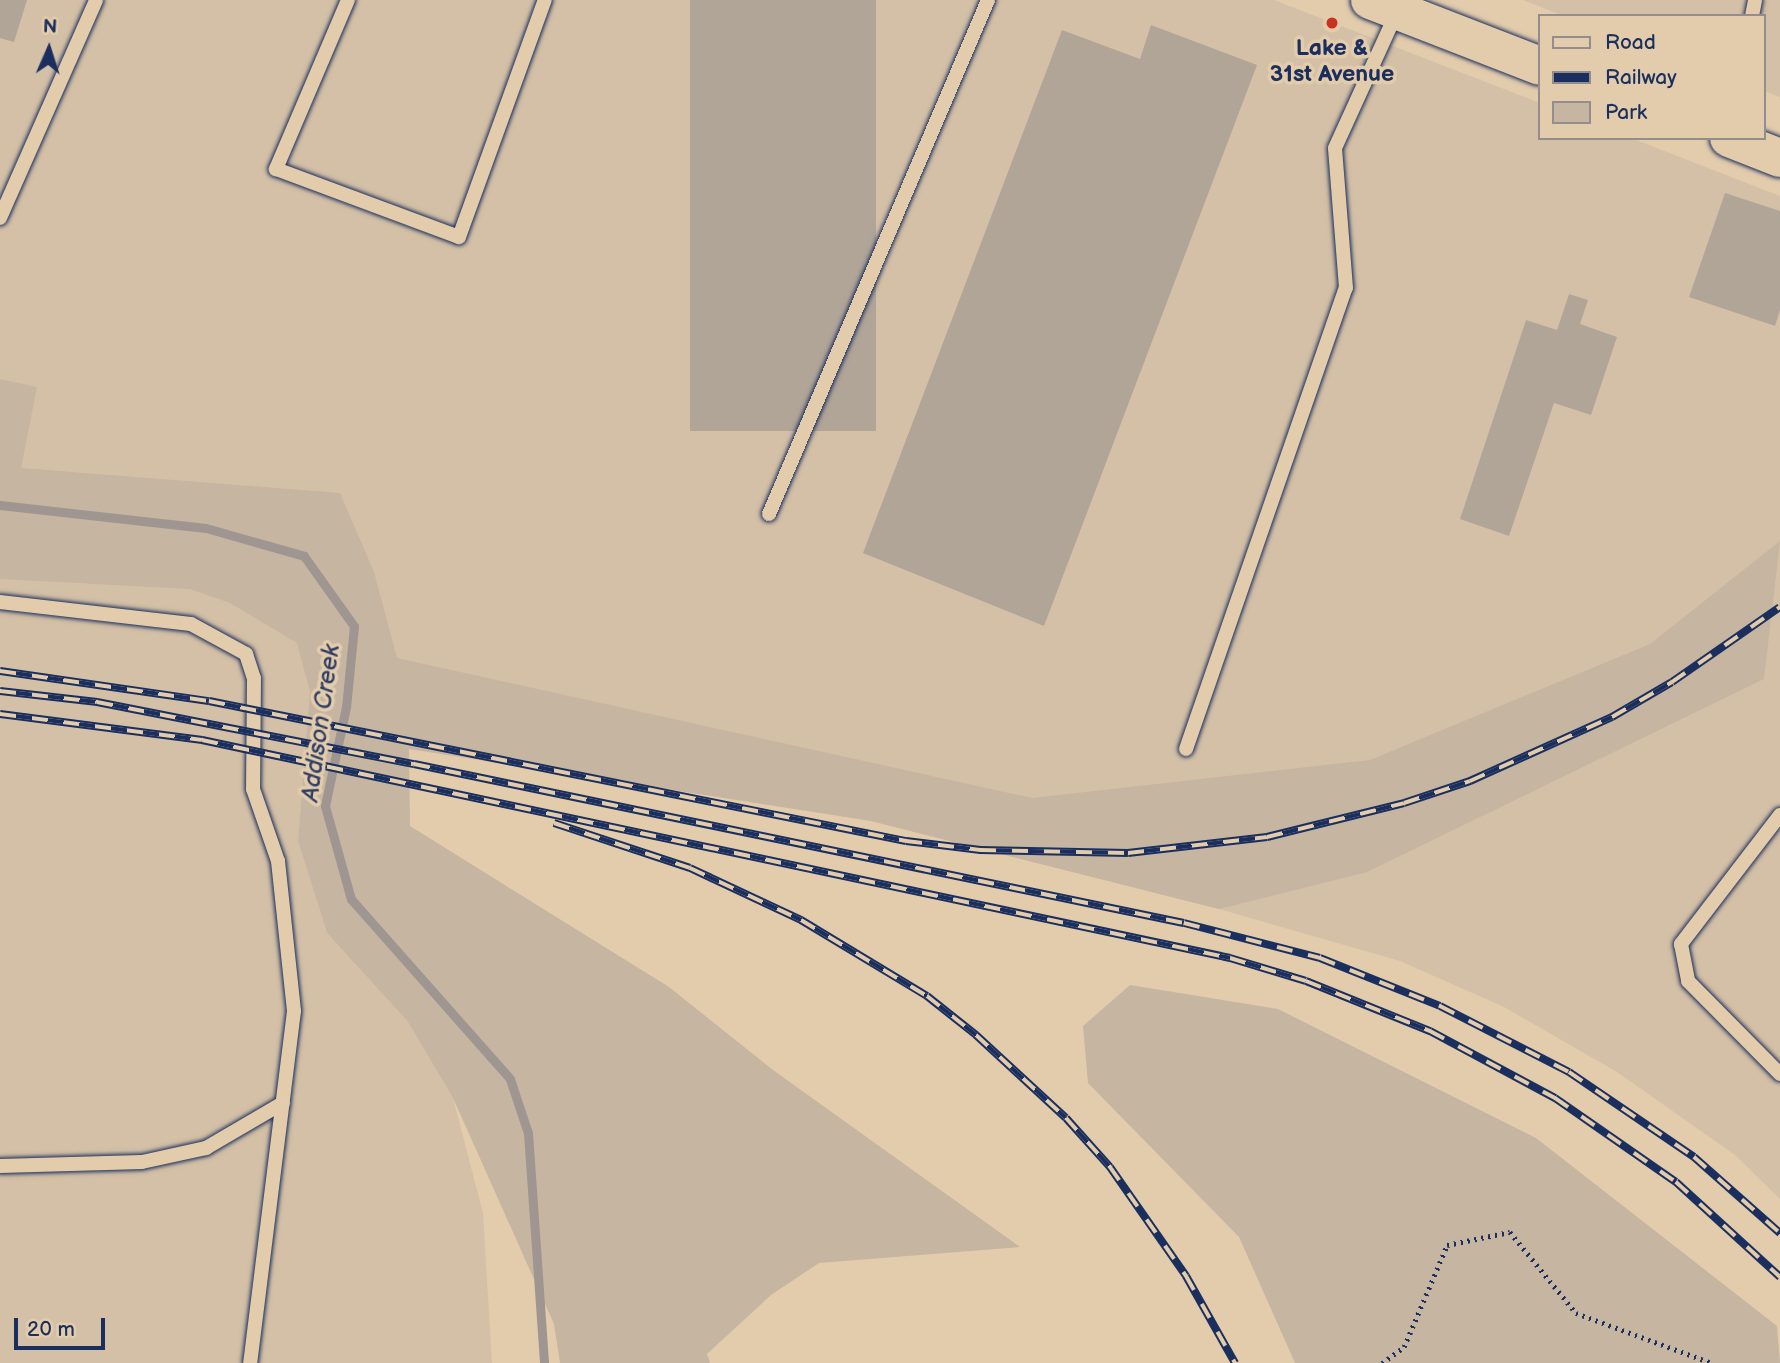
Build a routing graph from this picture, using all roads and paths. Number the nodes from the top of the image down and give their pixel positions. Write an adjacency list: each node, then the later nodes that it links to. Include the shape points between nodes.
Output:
1 (96, 0): 9 (lane)
2 (348, 0): 3 (lane, via 276,169 459,237)
3 (545, 0)
4 (988, 0): 10 (lane)
5 (1384, 5): 6 (main road); 12 (lane, via 1335,148 1346,288)
6 (1538, 65)
7 (1734, 140): 8 (main road)
8 (1780, 158)
9 (0, 218)
10 (769, 514)
11 (0, 602): 15 (lane, via 191,624 246,654 254,678 253,789 278,861 294,1011)
12 (1186, 749)
13 (1780, 815): 14 (lane, via 1681,944 1688,981)
14 (1780, 1074)
15 (283, 1103): 16 (lane, via 206,1148 142,1162); 17 (lane)
16 (0, 1166)
17 (250, 1363)
18 (1382, 1363): 19 (path, via 1404,1347 1447,1245 1510,1232 1576,1312)
19 (1712, 1363)

